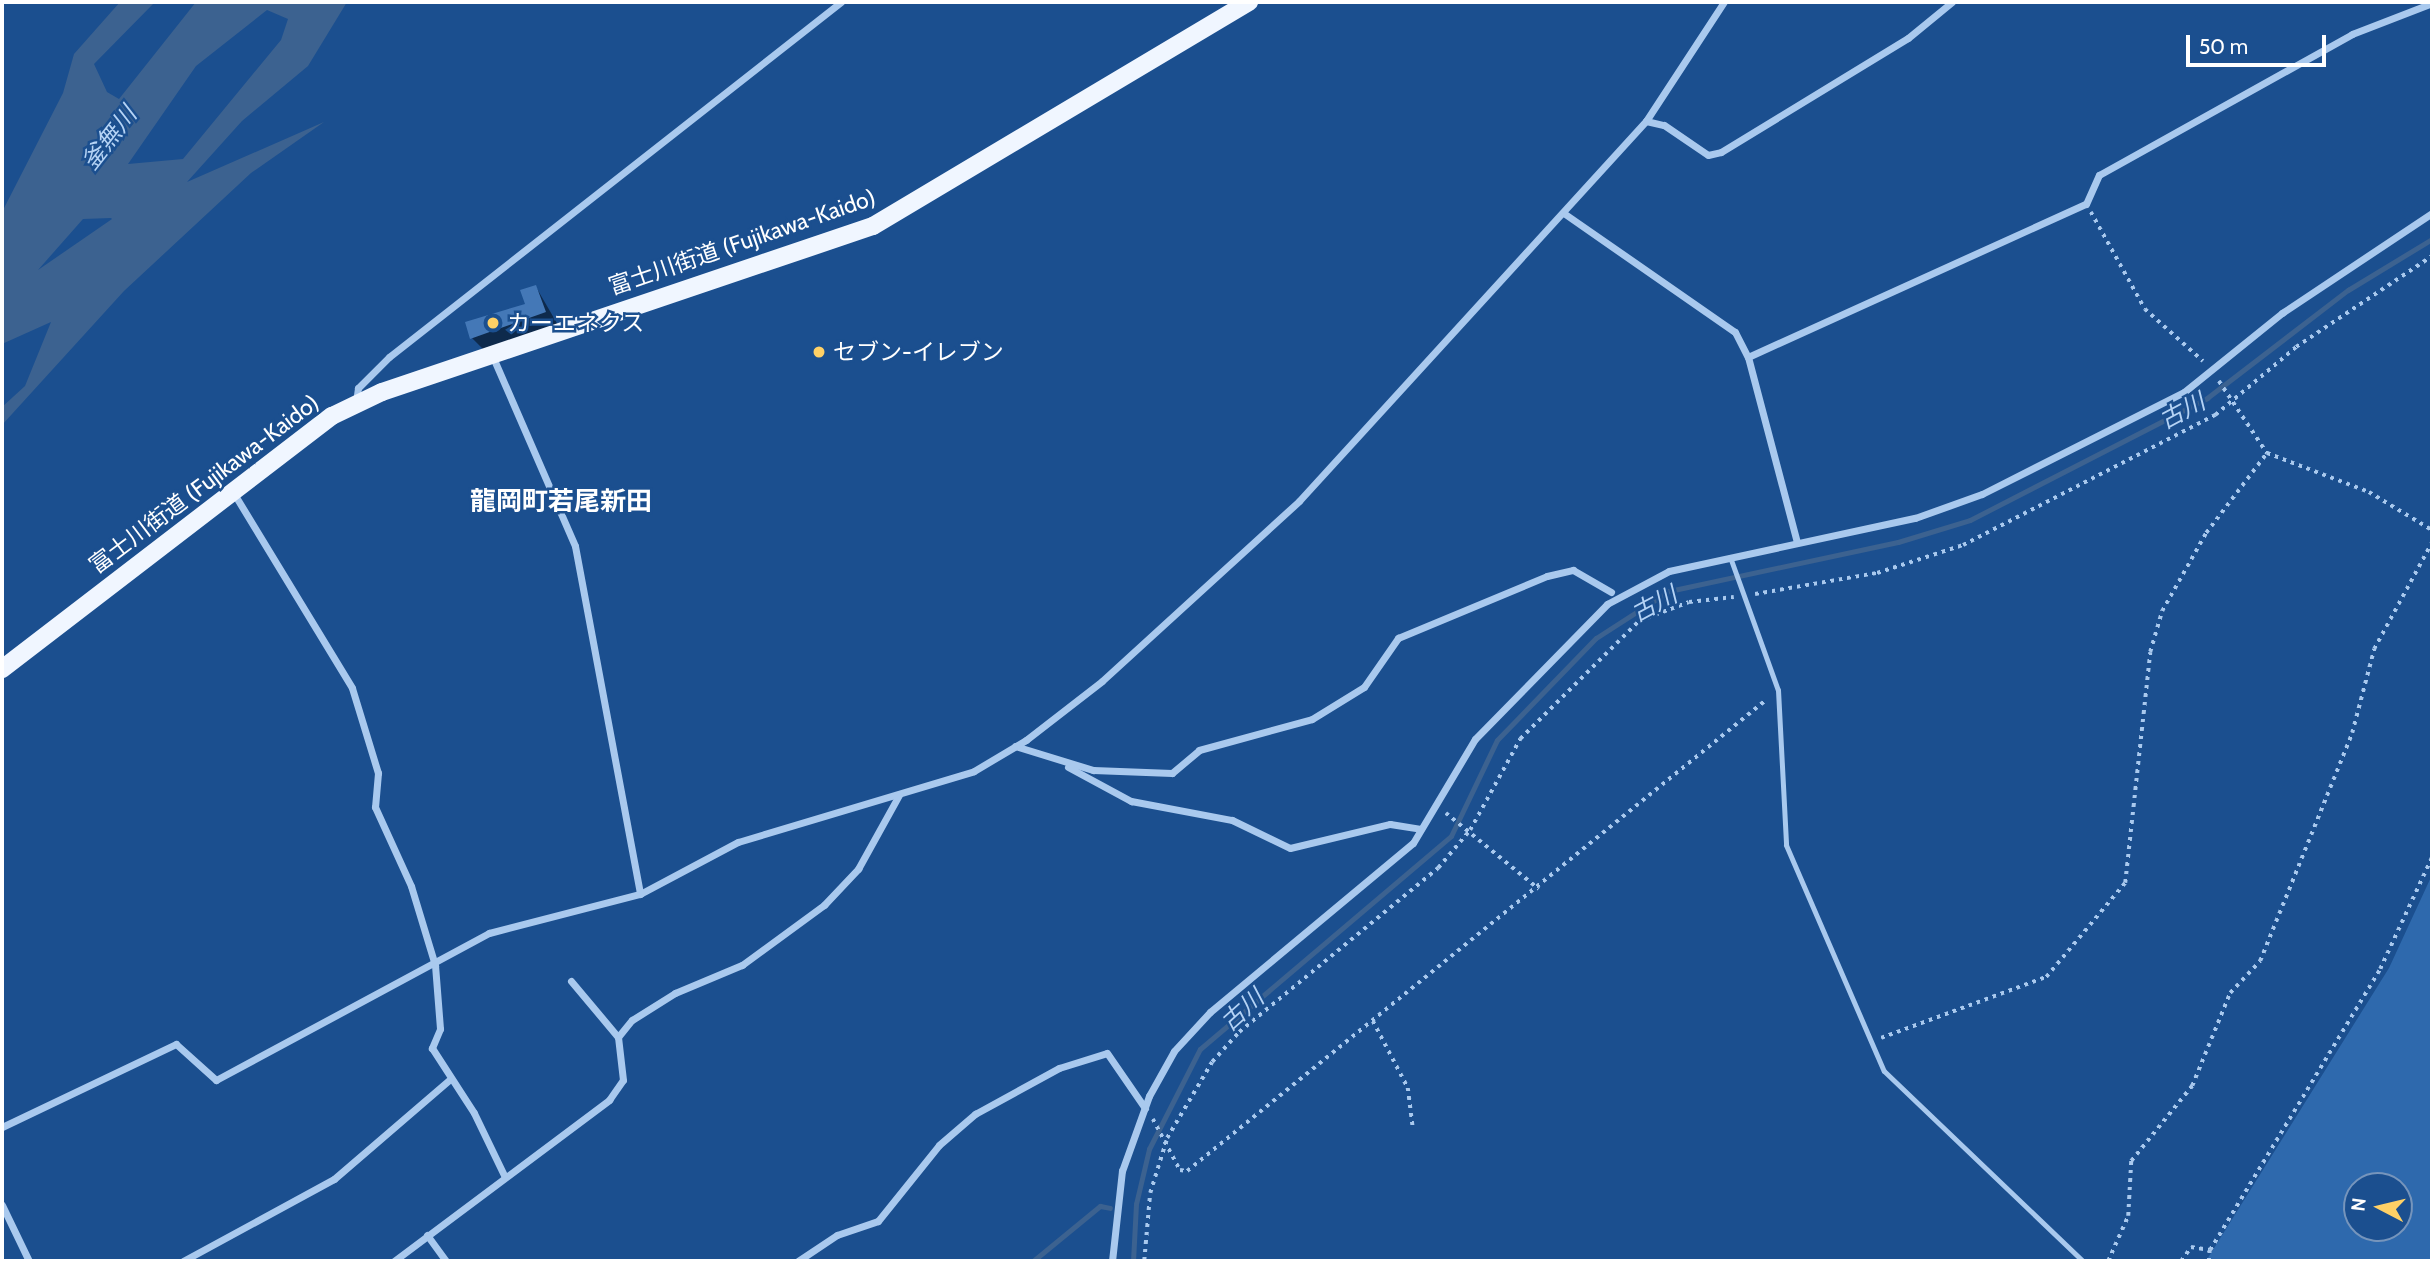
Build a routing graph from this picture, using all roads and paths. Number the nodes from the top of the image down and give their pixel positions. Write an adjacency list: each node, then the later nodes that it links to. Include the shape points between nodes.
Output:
1 (841, 2): 16 (street, via 389,357 358,388)
2 (1249, 2): 11 (main road, 富士川街道 (Fujikawa-Kaido), via 873,226)
3 (1724, 2): 6 (street)
4 (1952, 2): 6 (street, via 1908,38 1721,152 1708,155 1664,125)
5 (2432, 3): 7 (street, via 2352,34 2099,174)
6 (1646, 121): 9 (street)
7 (2086, 204): 12 (street); 13 (path, via 2145,309)
8 (2432, 213): 20 (street, via 2290,307 2184,391 1944,510)
9 (1565, 214): 12 (street, via 1663,285 1724,319); 27 (street, via 1299,501 1102,681)
10 (2432, 256): 15 (path, via 2296,346)
11 (491, 354): 16 (main road, 富士川街道 (Fujikawa-Kaido)); 35 (street, via 575,546)
12 (1748, 357): 20 (street)
13 (2203, 362)
14 (2215, 376): 15 (path)
15 (2234, 398): 17 (path); 24 (path, via 1963,545 1877,573)
16 (356, 405): 18 (main road, 富士川街道 (Fujikawa-Kaido), via 309,430)
17 (2267, 453): 19 (path, via 2370,492); 40 (path, via 2206,533 2162,611 2150,652 2125,883 2046,977)
18 (232, 489): 25 (main road, 富士川街道 (Fujikawa-Kaido)); 36 (street, via 352,688 378,773 375,807 411,887)
19 (2432, 530)
20 (1797, 542): 22 (street)
21 (2432, 542): 58 (path, via 2374,649 2352,733 2260,961 2230,993 2192,1086 2131,1161 2128,1216)
22 (1730, 560): 24 (lane); 31 (street, via 1651,577 1607,604 1486,726)
23 (1611, 592): 28 (street, via 1573,570 1547,576 1398,638 1371,680 1312,719 1199,750 1172,773 1093,770)
24 (1742, 596): 26 (lane); 32 (path, via 1689,602 1639,621 1520,739)
25 (2, 669)
26 (1778, 690): 34 (path); 40 (lane, via 1786,845)
27 (1016, 746): 28 (street); 29 (street, via 974,771)
28 (1055, 761): 31 (street, via 1131,801 1232,820 1290,848 1390,824)
29 (899, 795): 35 (street, via 738,842); 39 (street, via 858,869 824,905 742,965 675,993)
30 (1446, 813): 32 (path)
31 (1421, 829): 42 (street, via 1391,863 1210,1012 1174,1051)
32 (1470, 830): 34 (path); 45 (path, via 1438,868 1239,1032 1212,1062)
33 (2432, 857): 49 (path, via 2380,969)
34 (1539, 889): 38 (path)
35 (640, 894): 36 (street, via 489,933)
36 (435, 965): 41 (street, via 440,1028 432,1048); 43 (street, via 216,1080 176,1044)
37 (571, 981): 39 (street)
38 (1373, 1021): 44 (path, via 1408,1088); 45 (path, via 1187,1171 1180,1170)
39 (618, 1037): 46 (street, via 623,1080 609,1100)
40 (1870, 1042): 57 (lane, via 1884,1071 1913,1105)
41 (449, 1080): 46 (street, via 474,1113); 51 (street, via 334,1179)
42 (1147, 1112): 45 (path); 54 (street, via 1107,1054 1059,1068 975,1114 939,1145 878,1221 837,1235); 55 (street, via 1119,1183)
43 (2, 1127)
44 (1413, 1128)
45 (1167, 1138): 56 (path, via 1150,1193)
46 (505, 1177): 48 (street)
47 (2, 1205): 50 (street)
48 (427, 1235): 52 (street); 53 (street)
49 (2210, 1250): 59 (path, via 2191,1247); 60 (path)
50 (29, 1261)
51 (183, 1261)
52 (394, 1261)
53 (446, 1261)
54 (798, 1261)
55 (1112, 1261)
56 (1144, 1261)
57 (2083, 1261)
58 (2108, 1261)
59 (2181, 1261)
60 (2209, 1261)

